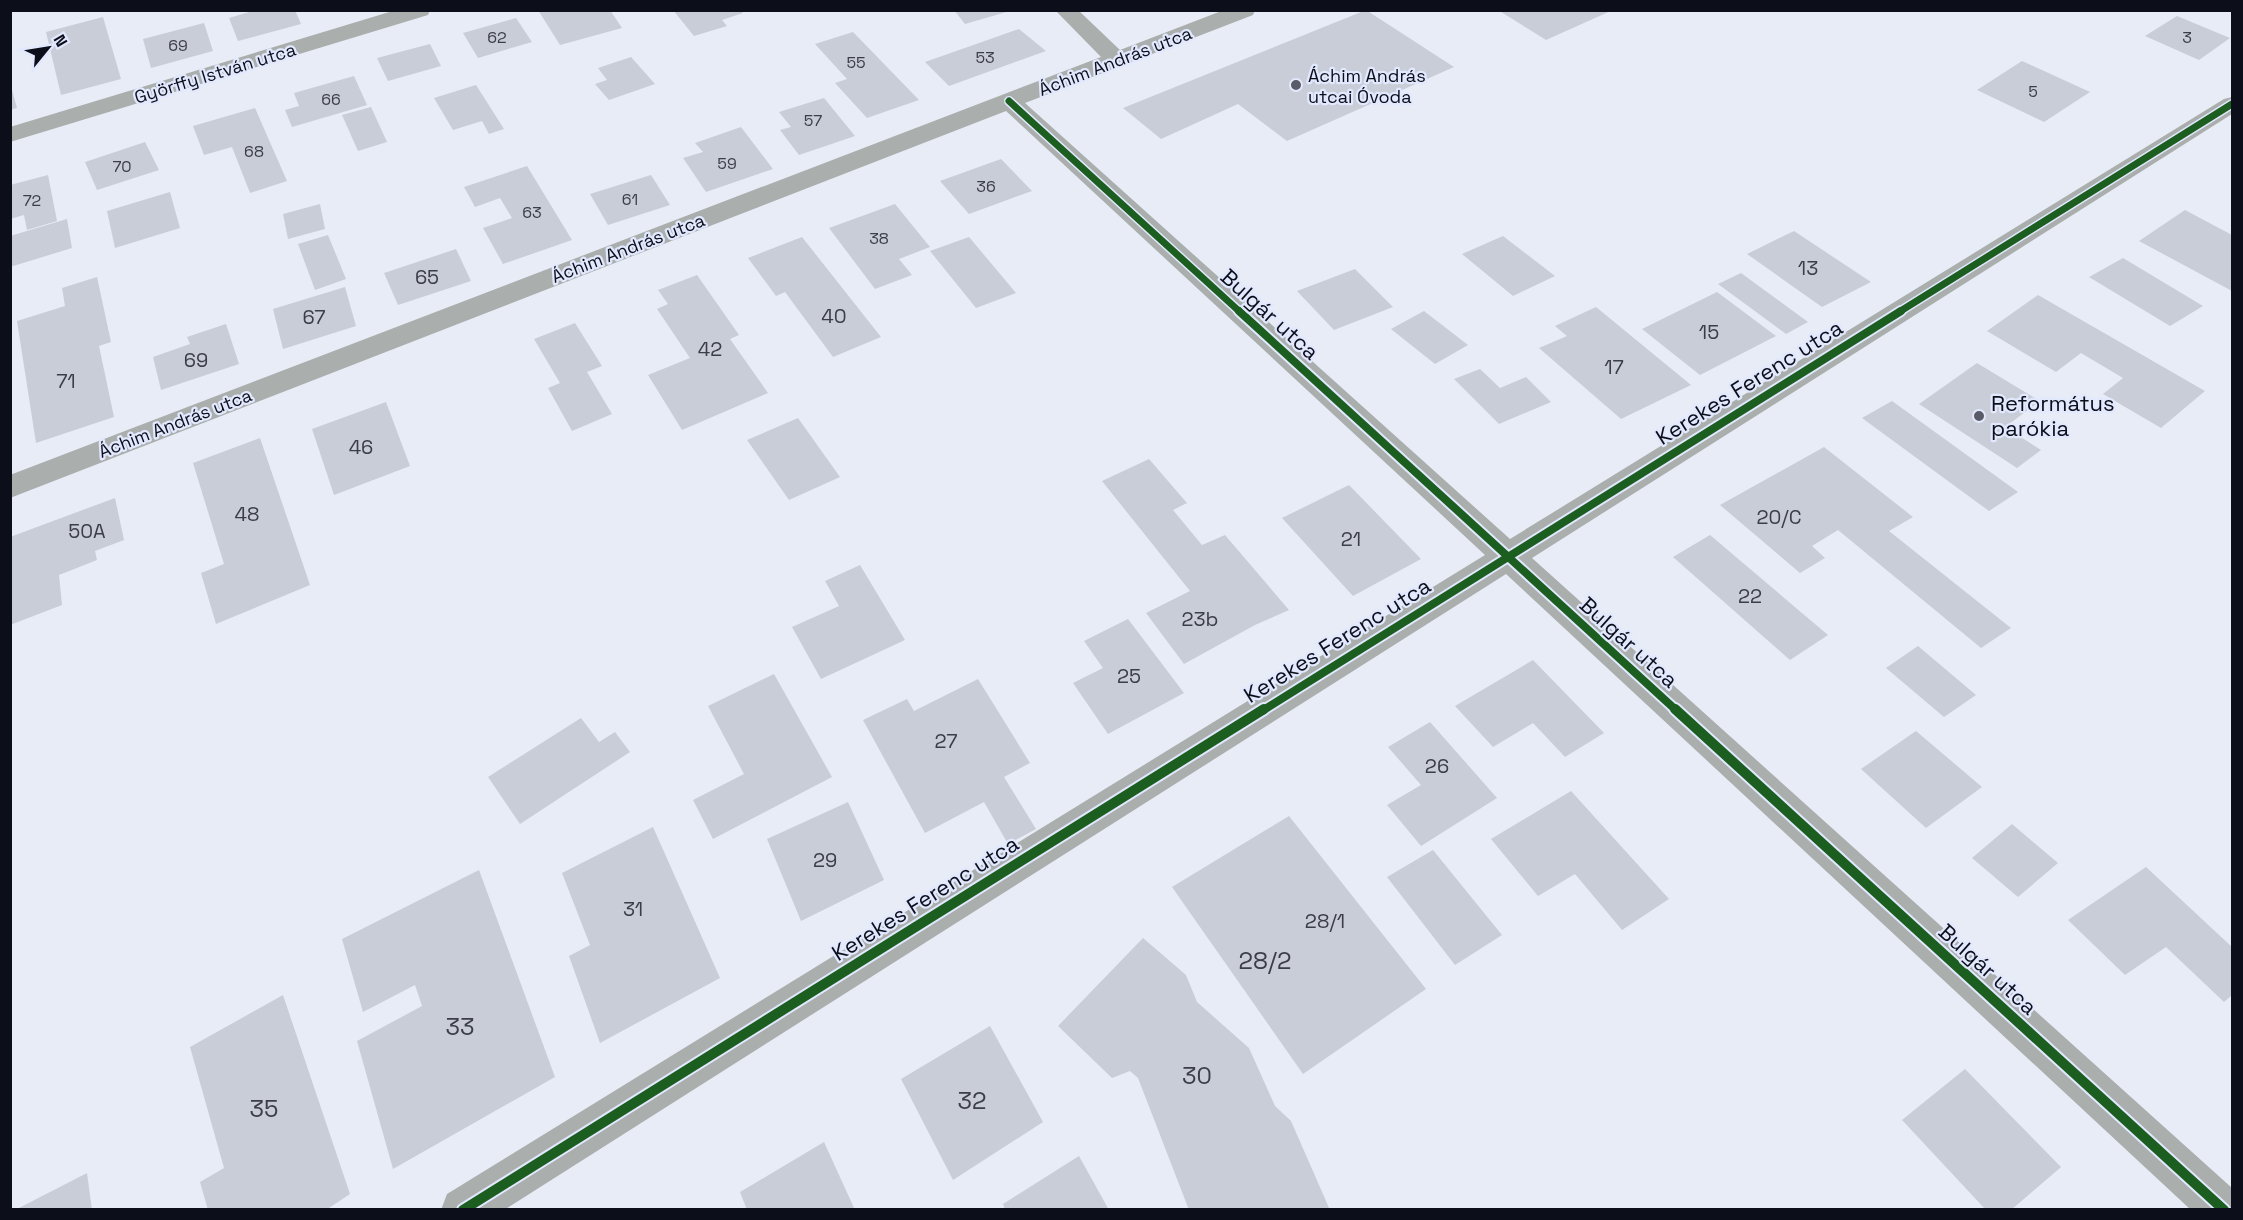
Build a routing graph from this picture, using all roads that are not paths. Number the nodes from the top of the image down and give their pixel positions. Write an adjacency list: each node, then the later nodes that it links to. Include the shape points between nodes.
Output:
1 (420, 10): 7 (street, Györffy István utca)
2 (1065, 10): 4 (street)
3 (1245, 10): 4 (street, Áchim András utca)
4 (1117, 60): 5 (street, Áchim András utca)
5 (1009, 101): 8 (street, Áchim András utca); 9 (street, Bulgár utca)
6 (2232, 105): 9 (street, Kerekes Ferenc utca)
7 (10, 135)
8 (10, 487)
9 (1506, 557): 10 (street, Kerekes Ferenc utca); 11 (street, Bulgár utca)
10 (463, 1209)
11 (2224, 1209)

